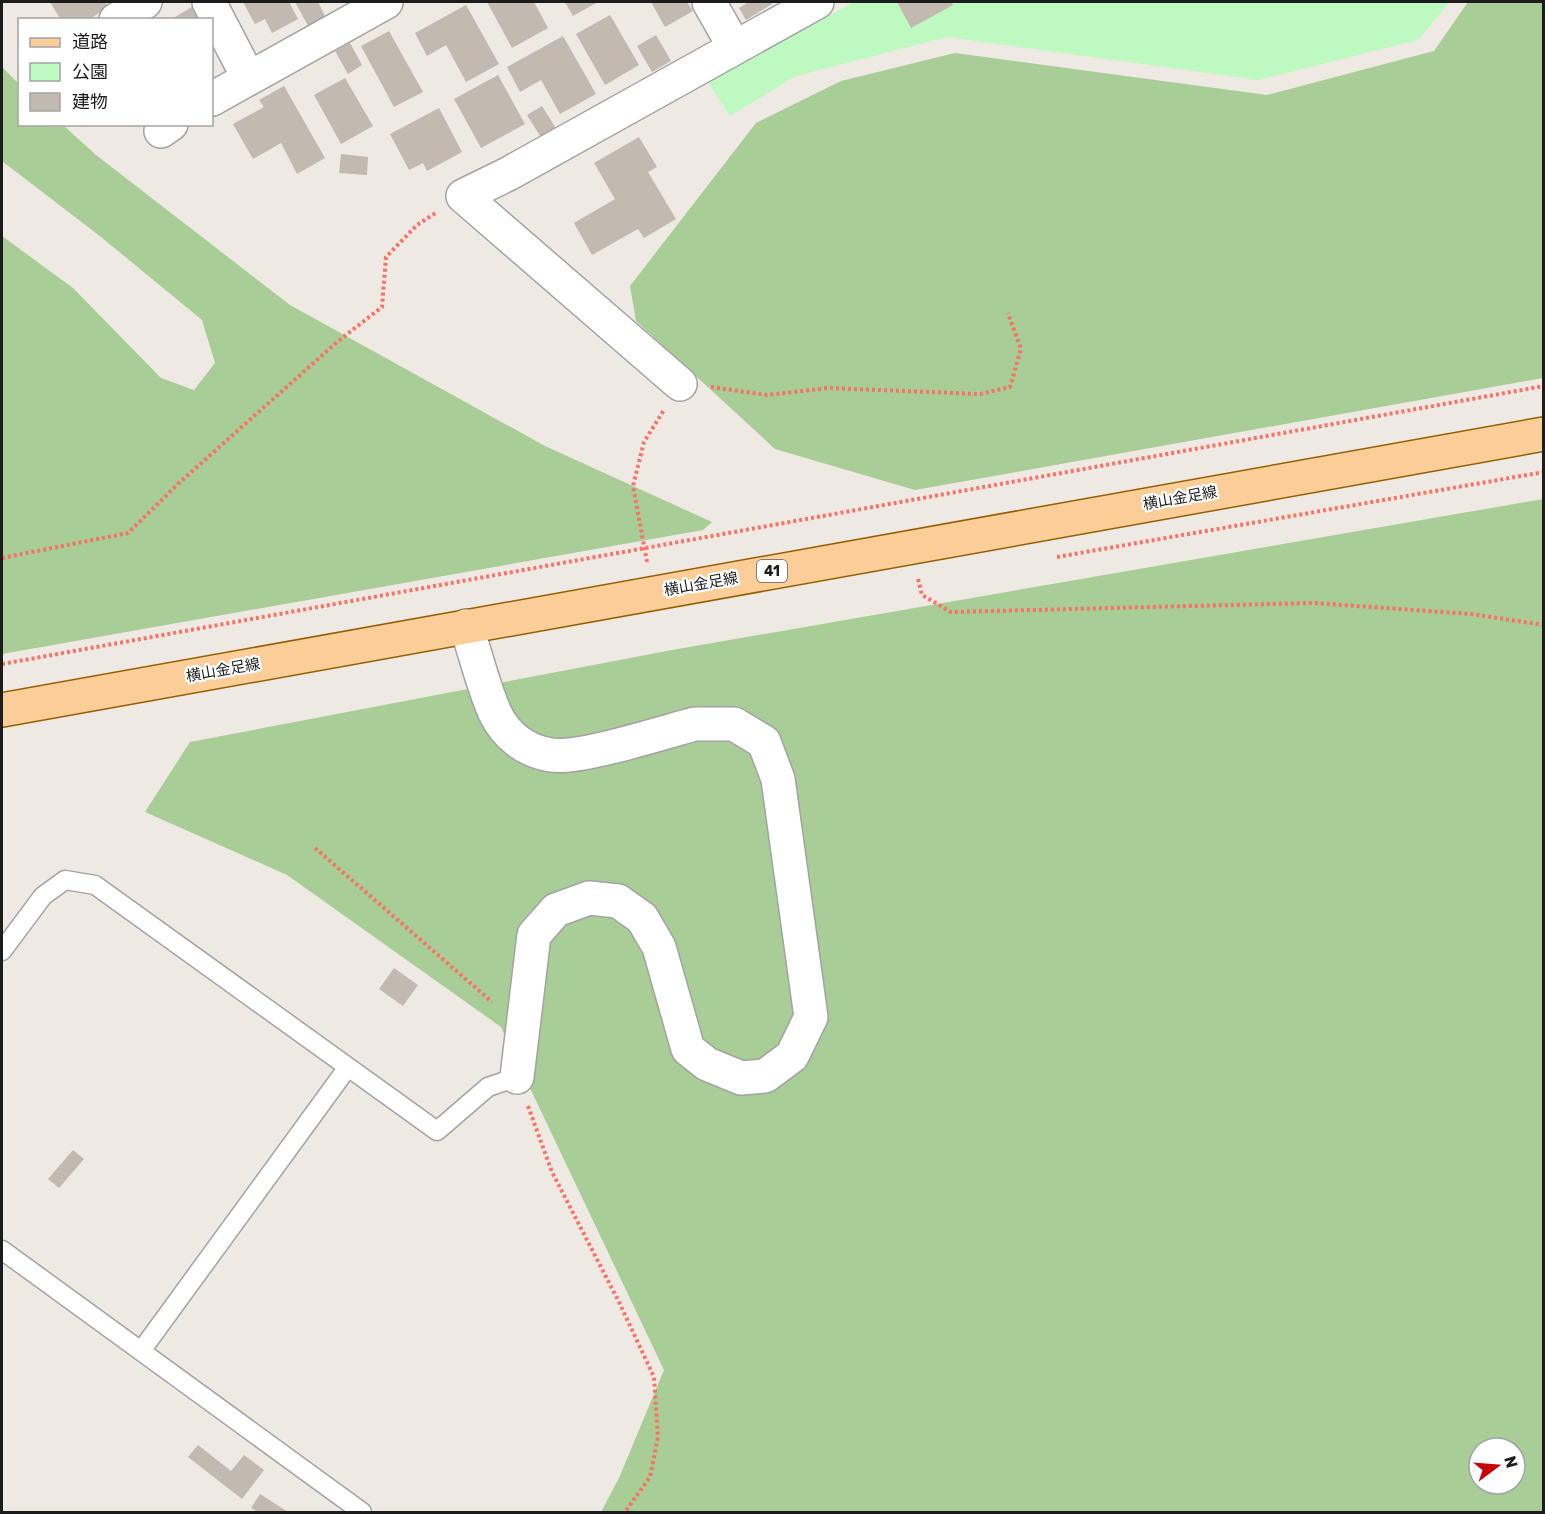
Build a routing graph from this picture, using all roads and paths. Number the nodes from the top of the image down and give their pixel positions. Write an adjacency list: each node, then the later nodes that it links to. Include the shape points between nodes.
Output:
1 (145, 2): 6 (street)
2 (209, 2): 8 (street)
3 (386, 2): 8 (street)
4 (709, 2): 7 (street)
5 (817, 2): 7 (street)
6 (119, 18)
7 (734, 46): 10 (street)
8 (248, 77): 9 (street)
9 (213, 98)
10 (463, 196): 12 (street); 17 (path, via 417,225 386,258 382,307 337,342 128,532)
11 (1008, 313): 12 (path, via 1021,349 1010,387 980,394 828,388 767,394)
12 (681, 384): 16 (path, via 644,442 633,486)
13 (1544, 386): 16 (path)
14 (1544, 434): 15 (main road, 横山金足線 / 41)
15 (908, 546): 18 (main road, 横山金足線 / 41); 19 (path, via 922,595 951,612 1314,603 1471,614)
16 (644, 549): 18 (path); 21 (path)
17 (2, 558)
18 (652, 593): 20 (main road, 横山金足線 / 41)
19 (1543, 624)
20 (466, 626): 22 (main road, 横山金足線 / 41); 25 (street, via 496,714 510,736 526,748 553,756 585,752 712,722 734,724 764,742 778,779 811,1017 792,1056 765,1076 741,1078 707,1064 688,1049 659,947 642,918 618,901 589,898 556,910 534,935)
21 (2, 664)
22 (2, 710)
23 (315, 848): 25 (path)
24 (2, 951): 26 (lane, via 43,896 65,880 95,885)
25 (523, 1028): 27 (street)
26 (348, 1067): 27 (lane, via 437,1131 488,1087); 29 (lane)
27 (518, 1077): 31 (path, via 552,1172 654,1377 658,1437 650,1477)
28 (2, 1250): 29 (lane)
29 (141, 1351): 30 (lane)
30 (362, 1512)
31 (626, 1512)

